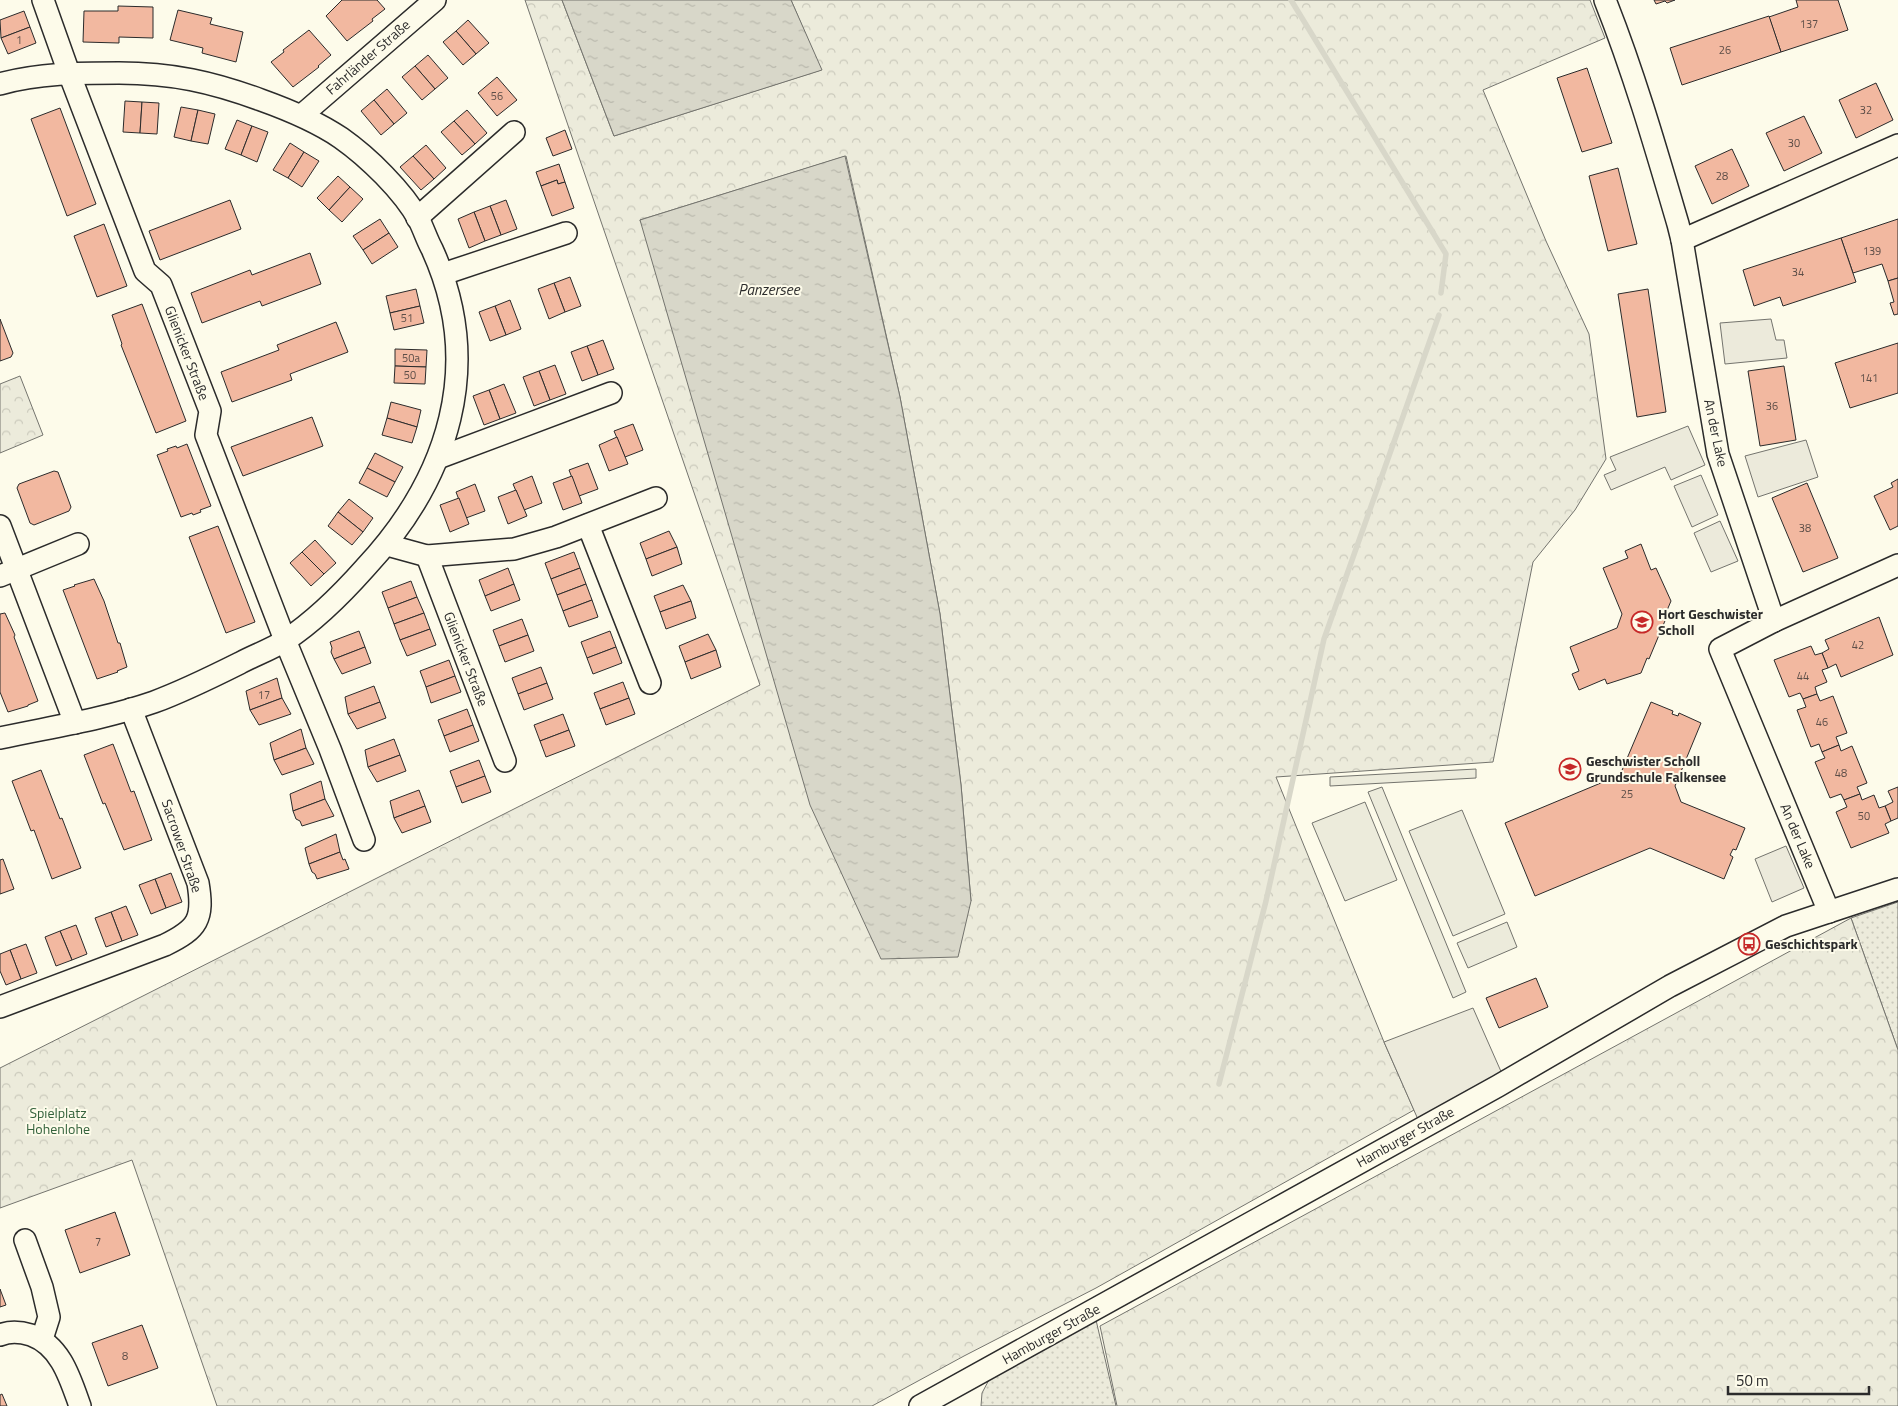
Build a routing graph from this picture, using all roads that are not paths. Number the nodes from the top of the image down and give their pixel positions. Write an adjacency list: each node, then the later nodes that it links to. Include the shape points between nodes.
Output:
1 (42, 0): 4 (street)
2 (434, 0): 6 (street, Fahrländer Straße)
3 (1605, 0): 11 (street, An der Lake, via 1644,111)
4 (68, 73): 5 (street); 6 (street, via 147,73 184,78 223,86); 24 (street, Glienicker Straße, via 145,271 161,285 210,411 206,435)
5 (0, 84)
6 (302, 115): 9 (street, via 342,139 372,164 397,190)
7 (514, 132): 9 (street)
8 (1898, 145): 11 (street)
9 (417, 218): 12 (street)
10 (566, 233): 12 (street)
11 (1682, 240): 23 (street, An der Lake, via 1718,454)
12 (444, 274): 14 (street, via 456,325 458,369 452,413)
13 (611, 393): 14 (street)
14 (438, 458): 19 (street, via 420,495)
15 (656, 498): 16 (street)
16 (588, 525): 20 (street, via 514,549); 25 (street)
17 (0, 526): 22 (street)
18 (78, 544): 22 (street)
19 (387, 545): 20 (street); 24 (street, via 333,603)
20 (427, 556): 29 (street, Glienicker Straße)
21 (1898, 565): 23 (street, An der Lake)
22 (8, 573): 27 (street)
23 (1774, 621): 32 (street, An der Lake, via 1720,649)
24 (285, 640): 26 (street, via 192,688); 30 (street, Glienicker Straße)
25 (650, 683)
26 (131, 709): 27 (street); 33 (street, Sacrower Straße, via 198,882 201,902 198,921 185,936 165,945)
27 (75, 723): 28 (street)
28 (0, 738)
29 (506, 762)
30 (364, 840)
31 (1898, 888): 32 (street, Hamburger Straße)
32 (1829, 912): 38 (street, Hamburger Straße, via 1786,926 1670,986 1498,1086)
33 (0, 1007)
34 (25, 1240): 36 (street, via 49,1317)
35 (0, 1335): 36 (street, via 22,1332)
36 (42, 1339): 37 (street, via 64,1364)
37 (80, 1406)
38 (920, 1406)

